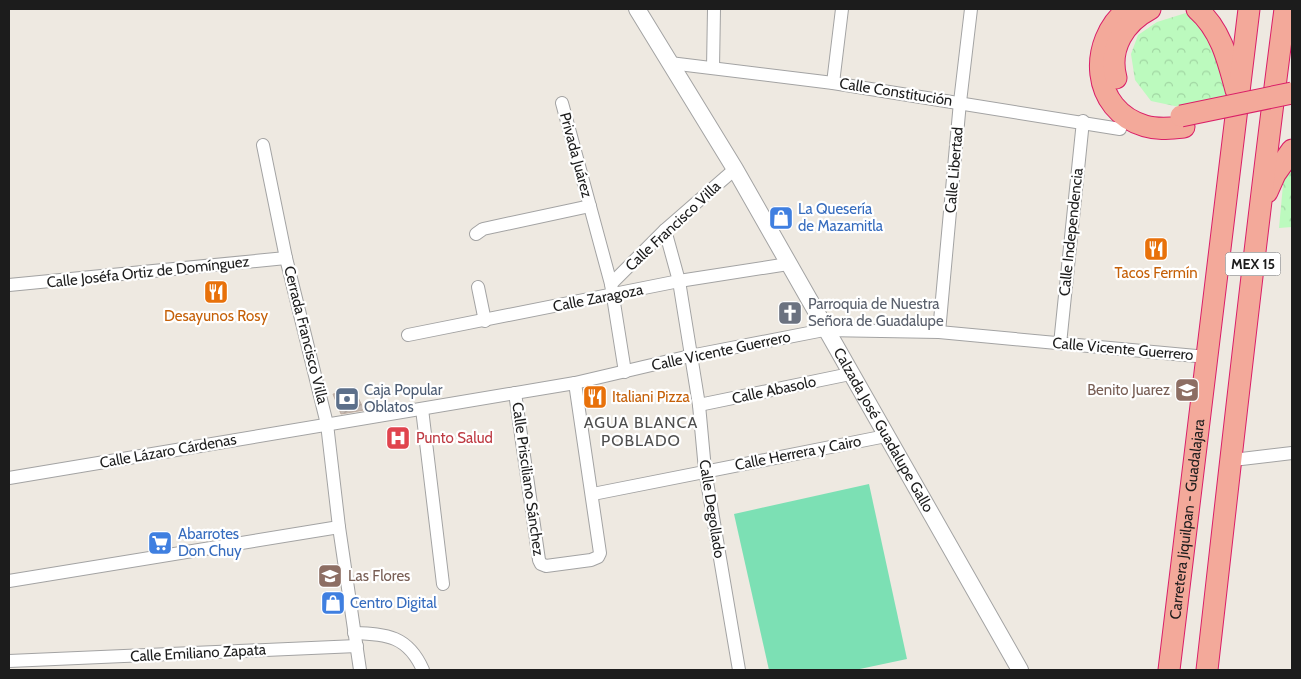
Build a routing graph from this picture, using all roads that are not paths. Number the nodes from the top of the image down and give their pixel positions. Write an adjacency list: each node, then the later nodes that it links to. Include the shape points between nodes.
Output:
1 (637, 9): 10 (street, Calzada José Guadalupe Gallo)
2 (714, 9): 11 (street)
3 (842, 9): 12 (street)
4 (972, 9): 15 (street, Calle Libertad)
5 (1128, 9): 19 (highway, via 1113,23 1104,39 1100,67 1105,87 1117,107 1132,120 1158,128)
6 (1150, 9): 19 (highway, via 1130,22 1122,35 1114,57 1115,75 1126,96 1139,108)
7 (1197, 9): 14 (highway, via 1213,24)
8 (1249, 9): 14 (highway, Carretera Jiquilpan - Guadalajara / MEX 15)
9 (1285, 9): 25 (highway, MEX 15)
10 (670, 64): 11 (street, Calle Constitución); 23 (street, Calzada José Guadalupe Gallo)
11 (713, 68): 12 (street, Calle Constitución)
12 (833, 83): 15 (street, Calle Constitución)
13 (1292, 93): 19 (highway, bridge)
14 (1238, 101): 40 (highway, Carretera Jiquilpan - Guadalajara / MEX 15)
15 (960, 102): 18 (street, Calle Constitución); 36 (street, Calle Libertad)
16 (562, 103): 24 (street, Privada Juárez)
17 (1292, 106): 19 (highway)
18 (1083, 121): 20 (street, Calle Constitución); 38 (street, Calle Independencia)
19 (1182, 121)
20 (1120, 129)
21 (263, 145): 28 (street, Cerrada Francisco Villa)
22 (1292, 150): 25 (highway, via 1275,174)
23 (735, 169): 26 (street, Calle Francisco Villa); 29 (street, Calzada José Guadalupe Gallo)
24 (590, 206): 27 (street, via 483,229); 33 (street, Privada Juárez)
25 (1259, 210): 50 (highway, MEX 15)
26 (664, 230): 30 (street, Calle Degollado); 33 (street, Calle Francisco Villa)
27 (476, 234)
28 (286, 258): 31 (street, Calle Joséfa Ortiz de Domínguez); 47 (street, Cerrada Francisco Villa)
29 (788, 264): 30 (street, Calle Zaragoza); 35 (street, Calzada José Guadalupe Gallo)
30 (679, 281): 33 (street, Calle Zaragoza); 39 (street, Calle Degollado)
31 (9, 285)
32 (478, 287): 34 (street)
33 (612, 289): 34 (street, Calle Zaragoza); 41 (street, Privada Juárez)
34 (484, 321): 37 (street, Calle Zaragoza)
35 (824, 330): 36 (street, Calle Vicente Guerrero); 39 (street, Calle Vicente Guerrero); 42 (street, Calzada José Guadalupe Gallo)
36 (939, 332): 38 (street, Calle Vicente Guerrero)
37 (408, 335)
38 (1060, 344): 40 (street, Calle Vicente Guerrero)
39 (690, 356): 41 (street, Calle Vicente Guerrero); 45 (street, Calle Degollado)
40 (1208, 357): 64 (highway, Carretera Jiquilpan - Guadalajara / MEX 15)
41 (626, 372): 43 (street, Calle Vicente Guerrero)
42 (850, 374): 45 (street, Calle Abasolo); 48 (street, Calzada José Guadalupe Gallo)
43 (575, 383): 44 (street, Calle Vicente Guerrero); 53 (street)
44 (515, 393): 46 (street, Calle Vicente Guerrero); 53 (street, Calle Prisciliano Sánchez, via 541,564 546,566 598,557)
45 (698, 405): 51 (street, Calle Degollado)
46 (422, 409): 47 (street, Calle Vicente Guerrero); 56 (street)
47 (327, 424): 52 (street, Calle Lázaro Cárdenas); 54 (street, Cerrada Francisco Villa)
48 (886, 436): 51 (street, Calle Herrera y Cairo); 63 (street, Calzada José Guadalupe Gallo)
49 (1292, 453): 50 (street)
50 (1233, 460): 65 (highway, MEX 15)
51 (705, 470): 53 (street, Calle Herrera y Cairo); 62 (street, Calle Degollado)
52 (9, 478)
53 (593, 494)
54 (339, 527): 55 (street); 57 (street, Cerrada Francisco Villa)
55 (9, 581)
56 (443, 584)
57 (355, 640): 59 (street, Calle Emiliano Zapata); 60 (street, Cerrada Francisco Villa); 61 (street, Calle Emiliano Zapata, via 393,636 410,650)
58 (9, 661): 59 (street, Calle Emiliano Zapata)
59 (71, 665)
60 (360, 670)
61 (423, 670)
62 (739, 670)
63 (1020, 670)
64 (1168, 670)
65 (1207, 670)

